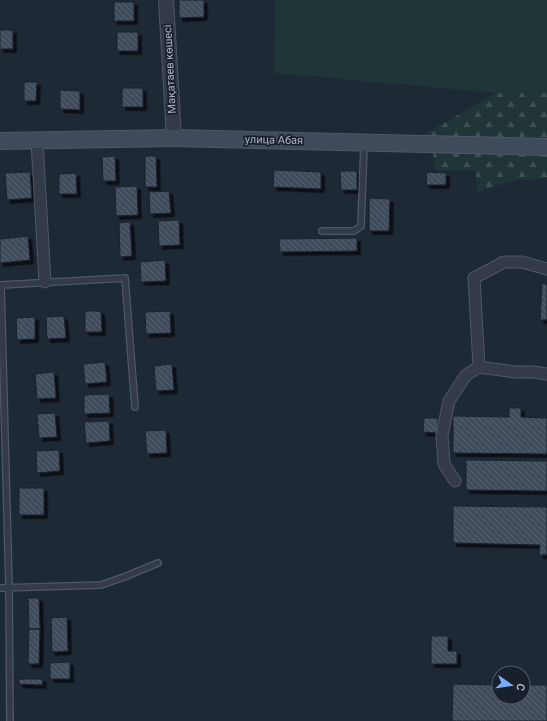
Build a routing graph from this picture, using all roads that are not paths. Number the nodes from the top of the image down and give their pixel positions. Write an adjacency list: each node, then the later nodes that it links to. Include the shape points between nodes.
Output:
1 (166, 0): 2 (street, Мақатаев көшесі)
2 (174, 138): 4 (main road, улица Абая); 5 (main road, улица Абая)
3 (0, 141): 4 (main road, улица Абая)
4 (36, 141): 9 (street)
5 (364, 142): 6 (main road, улица Абая); 7 (lane, via 361,226 354,231)
6 (547, 147)
7 (322, 231)
8 (547, 269): 10 (street, via 522,262 504,262 474,278)
9 (45, 282): 12 (lane, via 125,278); 16 (lane, via 1,285)
10 (479, 367): 11 (street); 13 (street, via 466,375 449,401 442,435 444,464)
11 (547, 374)
12 (135, 407)
13 (455, 481)
14 (158, 563): 16 (lane, via 101,585)
15 (0, 588): 16 (lane)
16 (9, 588): 17 (lane)
17 (10, 721)

